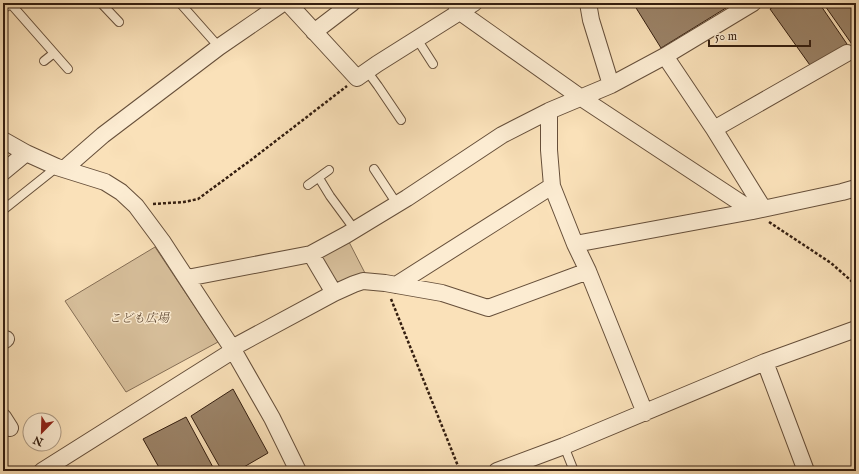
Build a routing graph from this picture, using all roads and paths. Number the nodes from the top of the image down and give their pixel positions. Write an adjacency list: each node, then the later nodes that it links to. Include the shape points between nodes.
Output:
1 (10, 3): 16 (lane)
2 (113, 3): 10 (lane)
3 (180, 3): 15 (lane)
4 (283, 3): 15 (street)
5 (288, 3): 13 (street)
6 (352, 3): 13 (street)
7 (474, 3): 11 (street)
8 (588, 3): 23 (street, via 590,20)
9 (753, 3): 18 (street)
10 (103, 6): 12 (lane)
11 (457, 7): 14 (street); 24 (street)
12 (119, 22)
13 (314, 32): 22 (street)
14 (417, 39): 20 (lane); 22 (street)
15 (219, 47): 30 (street)
16 (54, 53): 19 (lane); 21 (lane)
17 (847, 53): 27 (street)
18 (665, 56): 23 (street); 27 (street)
19 (44, 61)
20 (433, 64)
21 (68, 69)
22 (362, 75): 26 (lane, via 378,86); 39 (path, via 198,199)
23 (611, 84): 24 (street)
24 (580, 97): 25 (street); 41 (street)
25 (549, 111): 36 (street); 38 (street, via 502,135)
26 (400, 120)
27 (714, 129): 41 (street)
28 (3, 140): 29 (street)
29 (26, 153): 30 (street); 33 (street)
30 (61, 168): 39 (street, via 105,182); 40 (lane)
31 (374, 169): 38 (lane)
32 (329, 170): 34 (lane)
33 (3, 172)
34 (319, 178): 35 (lane); 42 (lane)
35 (308, 185)
36 (552, 186): 43 (street); 47 (street)
37 (856, 188): 41 (street)
38 (397, 204): 42 (street)
39 (136, 206): 46 (street)
40 (3, 210)
41 (758, 210): 43 (street); 48 (path, via 831,263)
42 (355, 230): 44 (street)
43 (575, 244): 45 (street)
44 (311, 254): 46 (street); 49 (street)
45 (588, 271): 47 (street, via 488,308 442,292); 53 (street)
46 (187, 278): 51 (street)
47 (391, 284): 49 (street, via 362,281); 57 (path)
48 (856, 285)
49 (334, 293): 51 (street)
50 (856, 329): 52 (street)
51 (233, 349): 55 (street); 56 (street)
52 (764, 362): 53 (street); 60 (street)
53 (645, 413): 54 (street)
54 (564, 446): 58 (street); 59 (lane)
55 (42, 471)
56 (298, 471)
57 (460, 471)
58 (497, 471)
59 (574, 471)
60 (806, 471)

